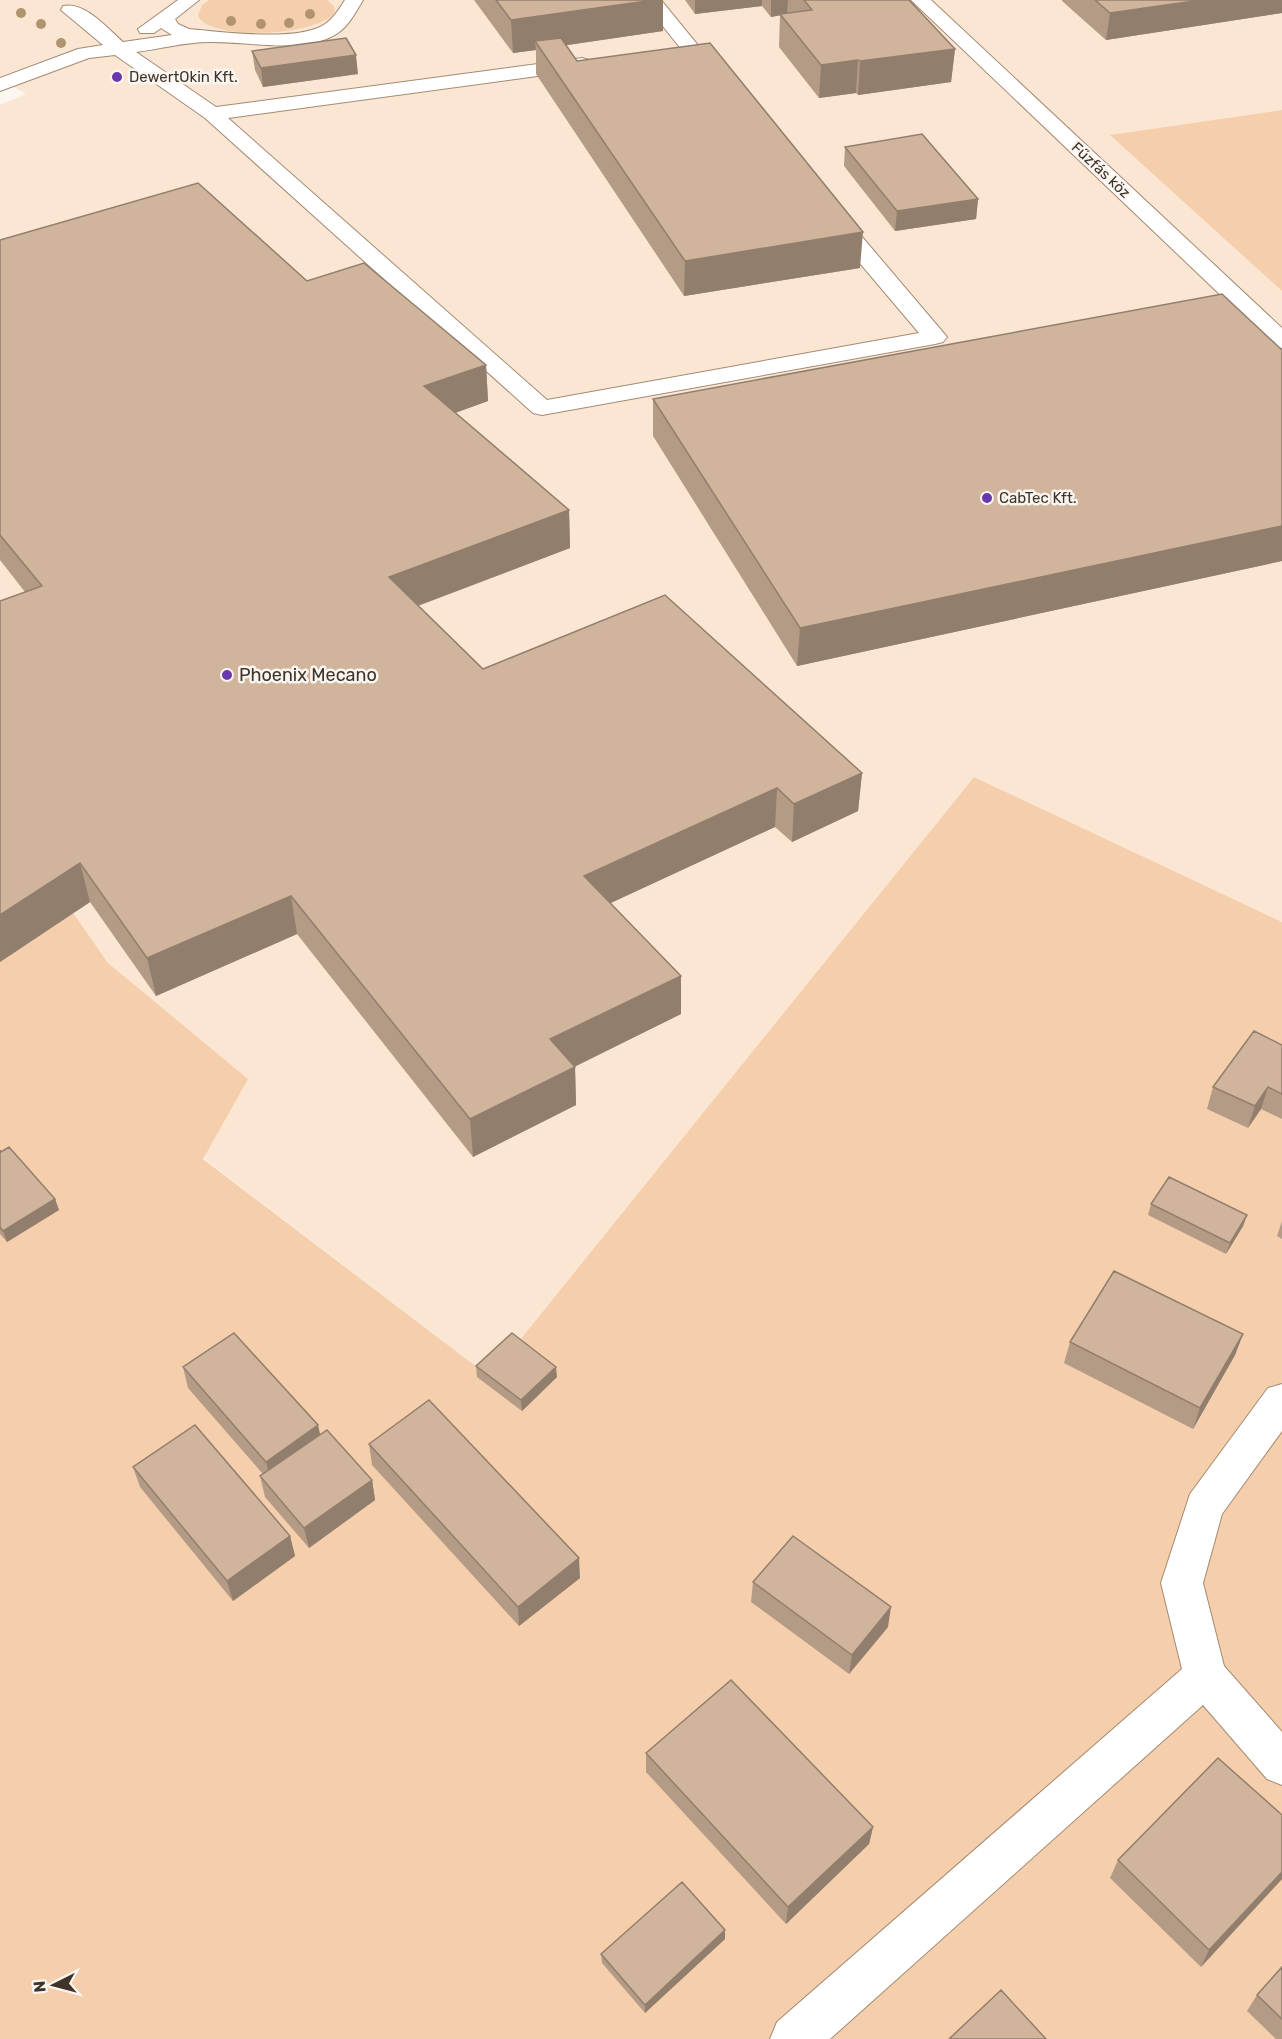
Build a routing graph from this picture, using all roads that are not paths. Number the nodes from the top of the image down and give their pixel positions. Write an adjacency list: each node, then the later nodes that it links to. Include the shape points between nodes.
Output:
1 (190, 0): 6 (street)
2 (354, 0): 7 (street, via 344,18 326,31 299,38)
3 (651, 0): 9 (street)
4 (920, 0): 16 (street, Fűzfás köz)
5 (70, 10): 8 (street)
6 (165, 18): 7 (street, via 171,28 185,34); 8 (street)
7 (210, 36): 8 (street)
8 (118, 48): 12 (street, via 85,53); 14 (street)
9 (690, 49): 10 (street); 13 (street)
10 (667, 52)
11 (597, 62): 14 (street)
12 (0, 85)
13 (729, 94)
14 (212, 114): 15 (street, via 542,408 935,337)
15 (820, 202)
16 (1282, 340)
17 (1282, 1400): 18 (street, via 1204,1507 1182,1583)
18 (1205, 1676): 19 (street); 20 (street)
19 (1282, 1764)
20 (794, 2039)

